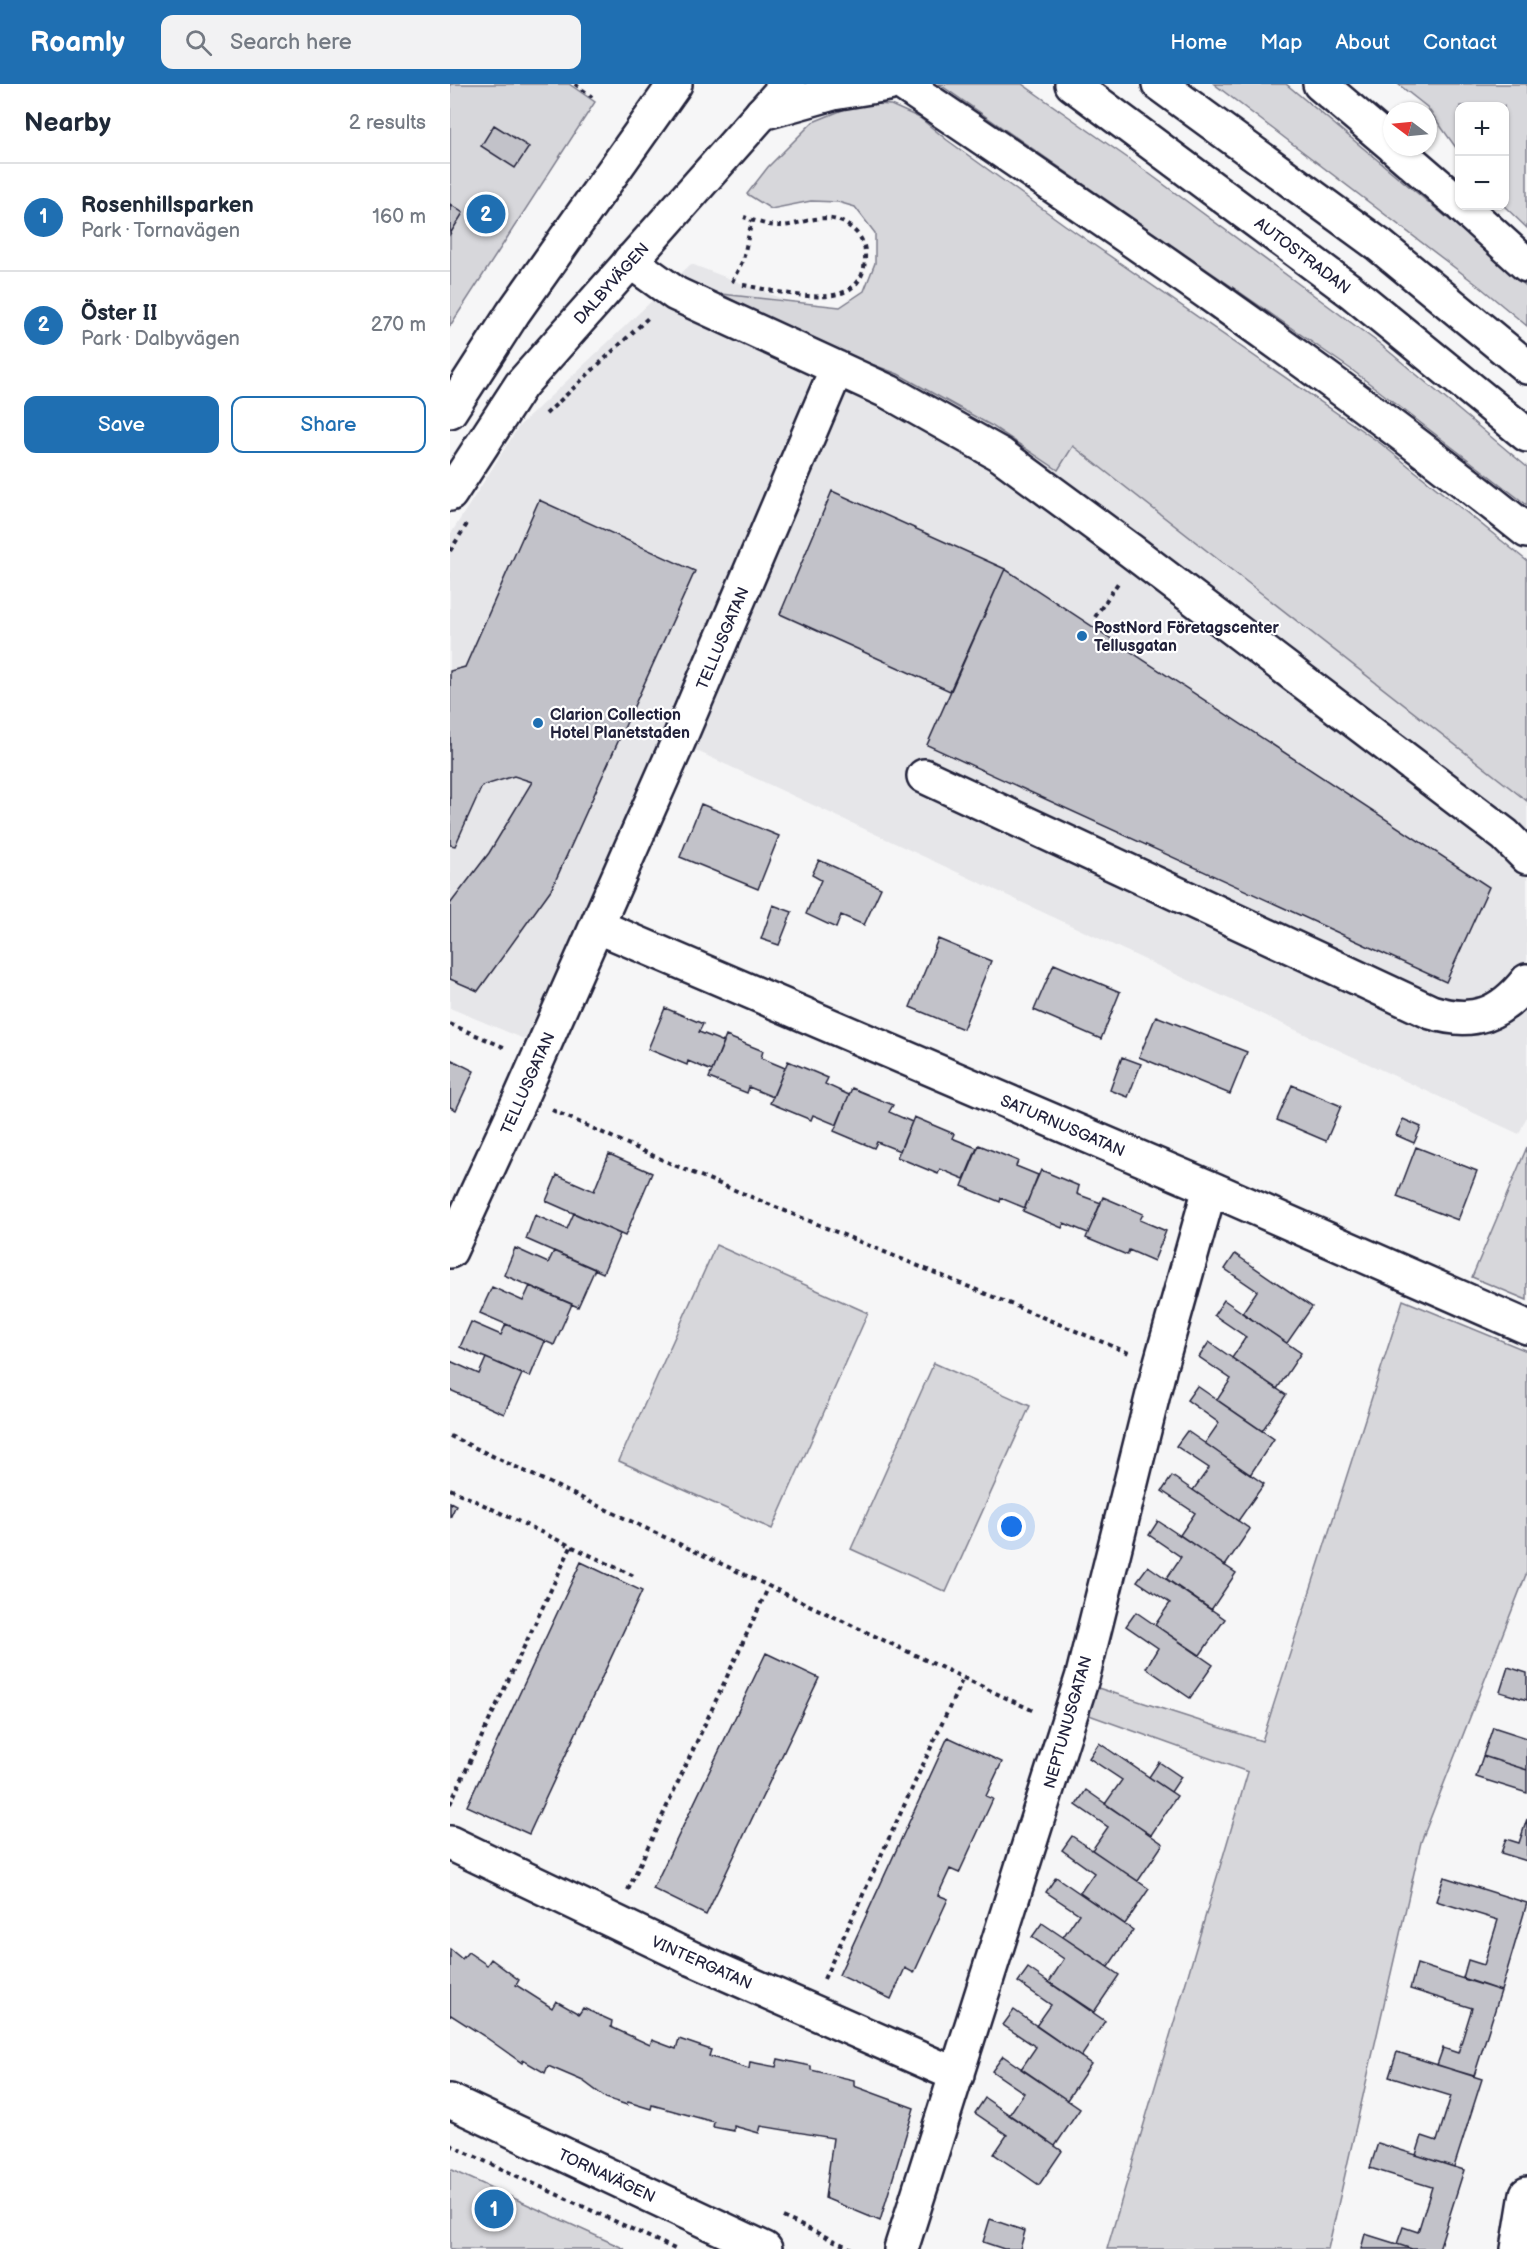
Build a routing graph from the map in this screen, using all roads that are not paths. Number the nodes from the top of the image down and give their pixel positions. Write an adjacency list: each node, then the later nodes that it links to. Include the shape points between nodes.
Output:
1 (675, 84): 17 (main road, via 513,313)
2 (788, 84): 8 (main road, DALBYVÄGEN)
3 (888, 84): 8 (main road, via 833,93)
4 (903, 84): 20 (main road, via 1238,314)
5 (1072, 84): 18 (main road, AUTOSTRADAN, via 1352,292)
6 (1159, 84): 16 (main road, via 1378,246)
7 (1320, 84): 9 (main road)
8 (762, 113): 13 (main road, DALBYVÄGEN)
9 (1383, 138)
10 (1405, 156): 11 (main road)
11 (1455, 200)
12 (1466, 210): 14 (main road)
13 (630, 261): 15 (main road, via 676,294); 19 (main road, DALBYVÄGEN, via 521,385)
14 (1527, 265)
15 (837, 368): 22 (main road, via 889,392 1001,455 1505,835); 23 (main road, TELLUSGATAN)
16 (1527, 368)
17 (450, 411)
18 (1527, 435)
19 (450, 494)
20 (1527, 531)
21 (924, 776): 24 (main road, via 1431,1012 1449,1018 1482,1016 1512,998)
22 (1527, 857)
23 (597, 926): 25 (main road, SATURNUSGATAN); 26 (main road, TELLUSGATAN)
24 (1527, 981)
25 (1210, 1188): 27 (main road, SATURNUSGATAN); 29 (main road, NEPTUNUSGATAN, via 1160,1366 1083,1675)
26 (450, 1251)
27 (1527, 1327)
28 (450, 1843): 29 (main road, VINTERGATAN, via 693,1959)
29 (957, 2075): 33 (main road, NEPTUNUSGATAN)
30 (450, 2102): 32 (main road, TORNAVÄGEN)
31 (1527, 2194): 34 (main road)
32 (765, 2249)
33 (902, 2249)
34 (1518, 2249)

